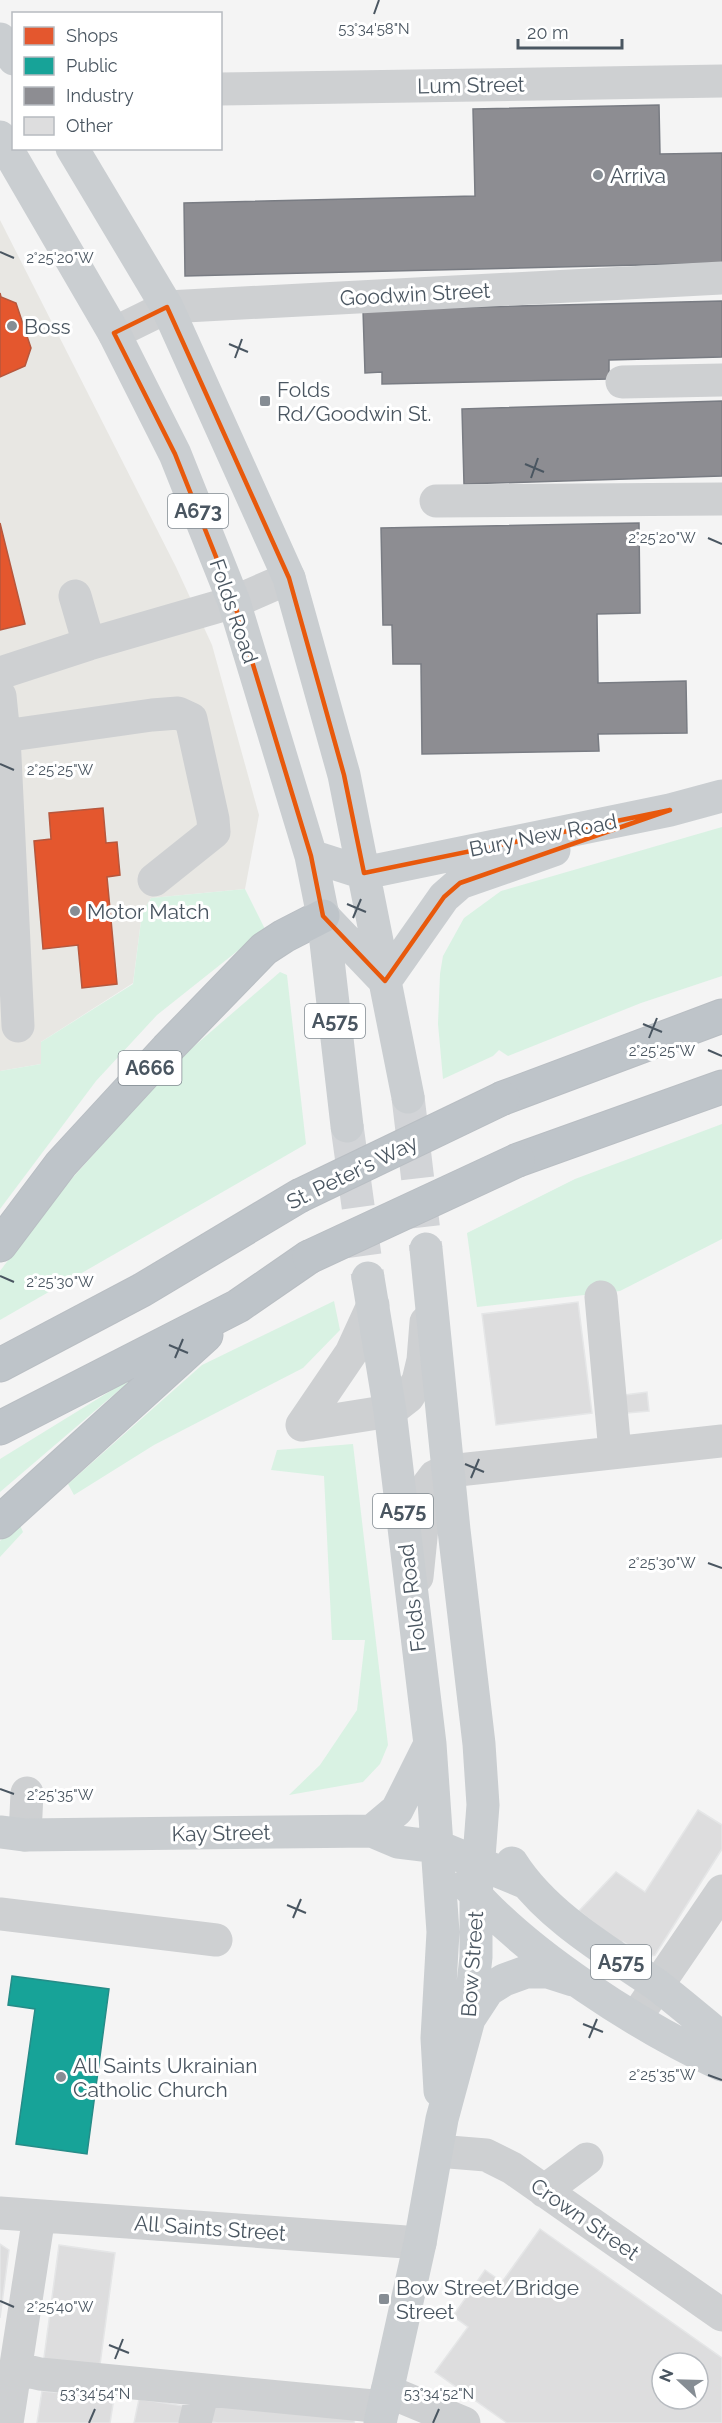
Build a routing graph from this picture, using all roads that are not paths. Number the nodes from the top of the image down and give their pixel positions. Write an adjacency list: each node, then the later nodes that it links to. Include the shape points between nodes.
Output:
1 (0, 39): 2 (main road)
2 (12, 55)
3 (722, 81): 4 (street, Lum Street)
4 (222, 89)
5 (0, 137): 9 (main road, Folds Road / A673)
6 (73, 150): 8 (main road, A673)
7 (722, 278): 8 (street, Goodwin Street)
8 (167, 307): 9 (street, Goodwin Street); 14 (main road, A673)
9 (114, 333): 16 (main road, Folds Road / A673, via 175,454)
10 (722, 380): 11 (street)
11 (622, 382)
12 (722, 499): 13 (street)
13 (436, 501)
14 (289, 578): 16 (street); 24 (main road, A673, via 344,775)
15 (75, 596): 17 (street)
16 (234, 602): 17 (street); 23 (main road, Folds Road / A673)
17 (89, 644): 18 (street)
18 (0, 674)
19 (0, 696): 20 (street)
20 (4, 736): 25 (street, via 152,715 178,713 191,719 214,832); 27 (street)
21 (722, 796): 22 (main road, Bury New Road)
22 (670, 810): 24 (main road, Bury New Road); 28 (main road, via 460,883 444,897)
23 (311, 856): 24 (main road, Bury New Road); 26 (main road, Folds Road / A673)
24 (364, 873): 26 (main road); 28 (main road)
25 (154, 880)
26 (323, 916): 28 (main road); 33 (main road, Folds Road / A575); 34 (highway, A666, via 264,949 61,1164)
27 (6, 928): 30 (street)
28 (385, 981): 32 (main road, A575)
29 (722, 1016): 39 (highway, St. Peter's Way, bridge, via 503,1098 299,1196 142,1290)
30 (18, 1026)
31 (722, 1087): 38 (highway, bridge, via 518,1160 309,1257)
32 (408, 1097)
33 (347, 1126)
34 (0, 1245)
35 (427, 1264): 40 (street, via 423,1360 418,1382 408,1397); 44 (main road, A575)
36 (371, 1292): 40 (main road, Folds Road / A575); 40 (street, via 351,1353 302,1425)
37 (601, 1297): 43 (street)
38 (238, 1306): 41 (highway); 45 (highway)
39 (0, 1365)
40 (390, 1411): 46 (main road, Folds Road / A575)
41 (0, 1428)
42 (722, 1441): 43 (street)
43 (615, 1452): 44 (street)
44 (449, 1471): 46 (street, via 435,1476 426,1488); 49 (main road, A575)
45 (0, 1522)
46 (413, 1609): 47 (main road, Folds Road / A575)
47 (430, 1744): 50 (main road, via 397,1810); 52 (main road, Folds Road / A575)
48 (27, 1793): 51 (street)
49 (483, 1805): 53 (main road, Bow Street); 54 (main road, A575)
50 (372, 1831): 51 (main road, Kay Street); 52 (main road, Kay Street, via 398,1842)
51 (13, 1833)
52 (439, 1847): 53 (main road, Kay Street); 56 (main road, A575); 58 (main road, Bow Street)
53 (478, 1862): 54 (main road, Kay Street); 56 (main road, Bow Street)
54 (524, 1882): 56 (main road, via 507,1883); 61 (main road, A575, via 605,1951)
55 (722, 1891): 61 (street)
56 (476, 1896): 58 (main road); 60 (main road, A575); 63 (main road, Bow Street, via 476,1957)
57 (0, 1914): 59 (street)
58 (443, 1932): 66 (main road, Bow Street, via 437,2038)
59 (216, 1940)
60 (580, 1982): 62 (main road, A575); 63 (main road, via 548,1972 526,1972 488,1989)
61 (658, 1986): 62 (street); 64 (main road, A575)
62 (636, 2018): 65 (main road, A575)
63 (469, 2019): 66 (main road, Bow Street)
64 (722, 2038)
65 (722, 2065)
66 (442, 2119): 67 (main road, Bow Street)
67 (437, 2151): 69 (street, Crown Street, via 486,2156 512,2168); 72 (main road, Bow Street)
68 (587, 2159): 69 (street)
69 (544, 2191): 73 (street, Crown Street)
70 (0, 2213): 71 (street, All Saints Street)
71 (39, 2216): 72 (street, All Saints Street); 74 (street)
72 (420, 2243): 76 (main road, Bow Street)
73 (722, 2315)
74 (15, 2368): 75 (street, via 40,2374); 77 (street)
75 (203, 2390): 76 (street); 78 (street)
76 (384, 2407): 79 (street)
77 (7, 2423)
78 (195, 2423)
79 (464, 2423)

